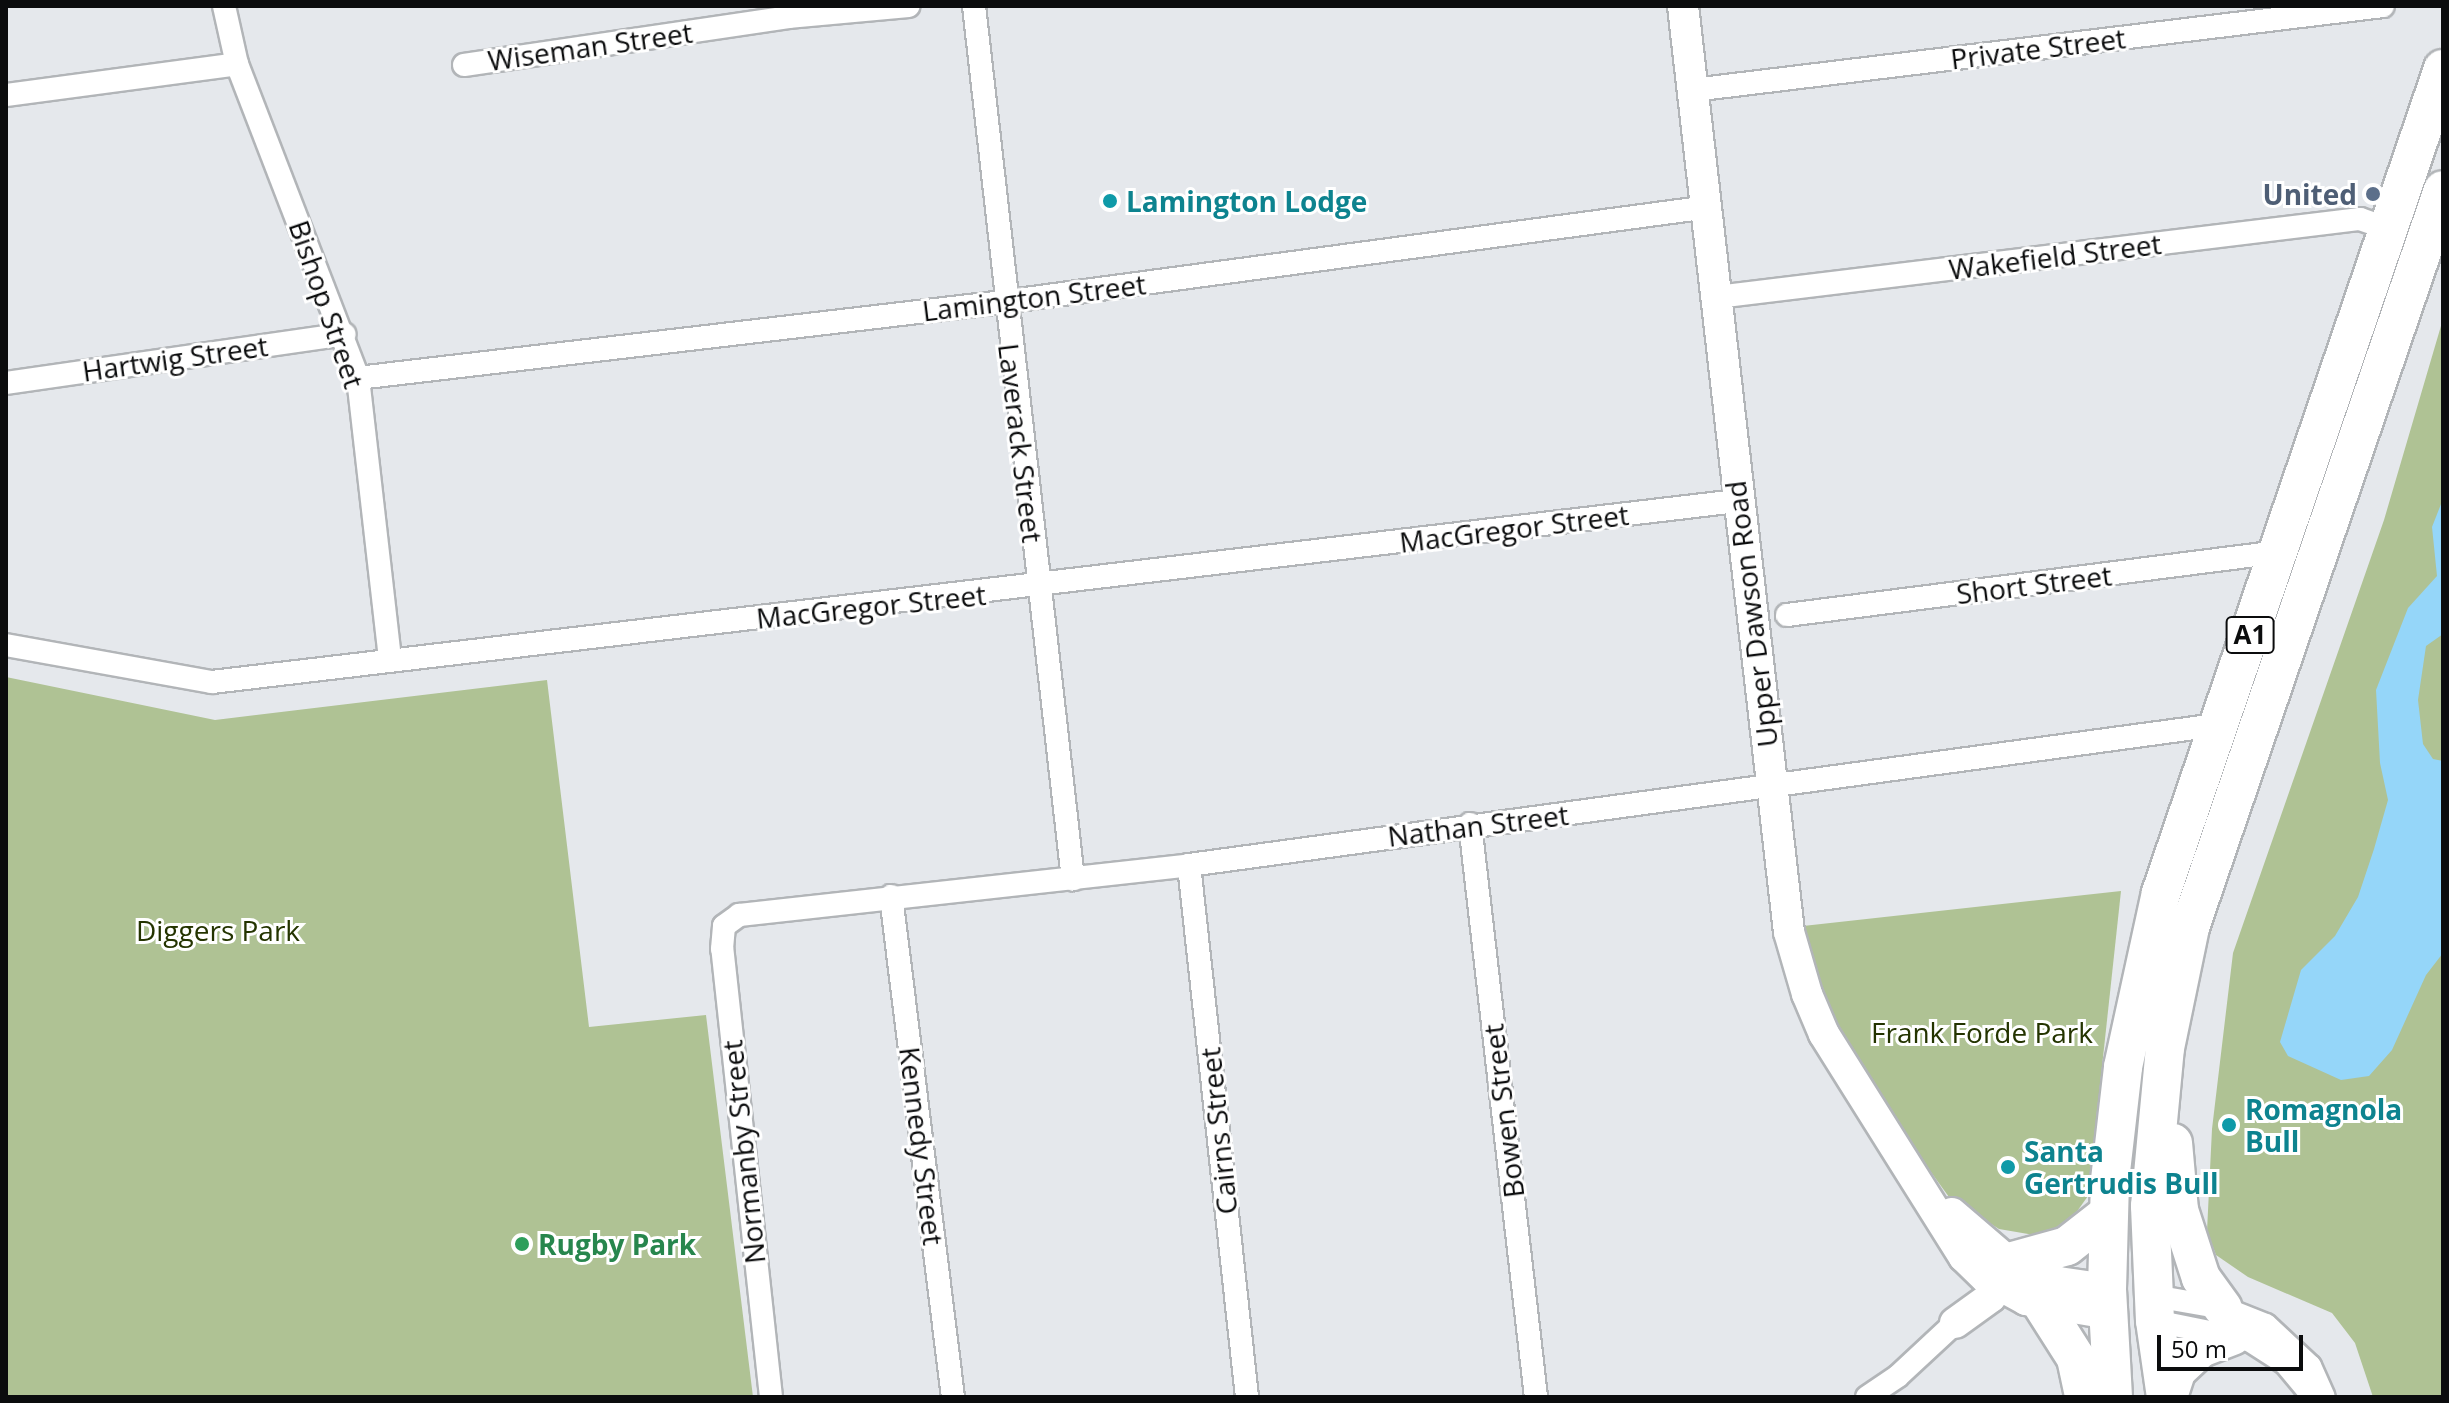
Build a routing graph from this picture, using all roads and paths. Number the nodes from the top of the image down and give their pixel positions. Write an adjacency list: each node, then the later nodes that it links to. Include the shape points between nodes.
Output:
1 (224, 6): 7 (street, Bishop Street)
2 (908, 6): 6 (street, Wiseman Street)
3 (974, 6): 16 (street, Laverack Street)
4 (1683, 6): 10 (street, Upper Dawson Road)
5 (2383, 6): 10 (street, Private Street)
6 (788, 12): 8 (street, Wiseman Street)
7 (237, 64): 11 (street); 17 (street, Bishop Street)
8 (464, 65)
9 (2443, 69): 14 (highway, A1)
10 (1693, 90): 13 (street, Upper Dawson Road)
11 (6, 95)
12 (2443, 190): 33 (highway, A1, via 2209,862)
13 (1708, 207): 15 (street, Upper Dawson Road); 16 (street, Lamington Street)
14 (2392, 230): 15 (street, Wakefield Street, via 2360,219); 21 (highway, A1)
15 (1717, 297): 20 (street, Upper Dawson Road)
16 (1003, 302): 18 (street, Lamington Street); 22 (street, Laverack Street)
17 (344, 334): 18 (street, Bishop Street); 19 (street, Hartwig Street)
18 (358, 378): 25 (street, Bishop Street)
19 (6, 383)
20 (1737, 501): 22 (street, MacGregor Street); 27 (street, Upper Dawson Road)
21 (2281, 552): 23 (street, Short Street); 26 (highway, A1)
22 (1039, 587): 25 (street, MacGregor Street); 30 (street, Laverack Street)
23 (1787, 615)
24 (6, 645): 25 (street, MacGregor Street, via 212,682)
25 (390, 660)
26 (2217, 725): 27 (street, Nathan Street); 35 (highway, A1, via 2161,893 2139,988 2123,1067)
27 (1771, 783): 28 (street, Nathan Street); 34 (street, Upper Dawson Road, via 1789,932 1807,994 1824,1034)
28 (1470, 824): 29 (street, Nathan Street); 46 (street, Bowen Street)
29 (1189, 865): 30 (street, Nathan Street); 45 (street, Cairns Street)
30 (1073, 879): 31 (street, Nathan Street)
31 (891, 896): 32 (street, Nathan Street); 44 (street, Kennedy Street)
32 (739, 915): 43 (street, Normanby Street, via 724,926 722,949)
33 (2165, 1048): 40 (highway, A1, via 2150,1206); 41 (highway, via 2179,1210 2201,1278)
34 (1924, 1188): 36 (street, Upper Dawson Road); 37 (street, Upper Dawson Road)
35 (2108, 1214): 37 (highway, via 2089,1234); 38 (highway, A1)
36 (1964, 1257): 37 (street, Upper Dawson Road); 42 (street, via 1967,1280)
37 (2003, 1274): 38 (street, Upper Dawson Road, via 2059,1282); 39 (street, Upper Dawson Road); 42 (street, via 1991,1297)
38 (2108, 1302): 39 (street, Upper Dawson Road); 40 (highway); 49 (highway, A1)
39 (2043, 1306): 48 (highway, via 2076,1358)
40 (2155, 1309): 41 (street); 50 (highway, A1)
41 (2228, 1322): 50 (highway, via 2177,1370); 51 (street, via 2285,1363); 52 (street, via 2254,1319 2286,1340 2310,1366)
42 (1955, 1323): 47 (street)
43 (771, 1397)
44 (953, 1397)
45 (1247, 1397)
46 (1536, 1397)
47 (1867, 1397)
48 (2084, 1397)
49 (2113, 1397)
50 (2167, 1397)
51 (2311, 1397)
52 (2324, 1397)

